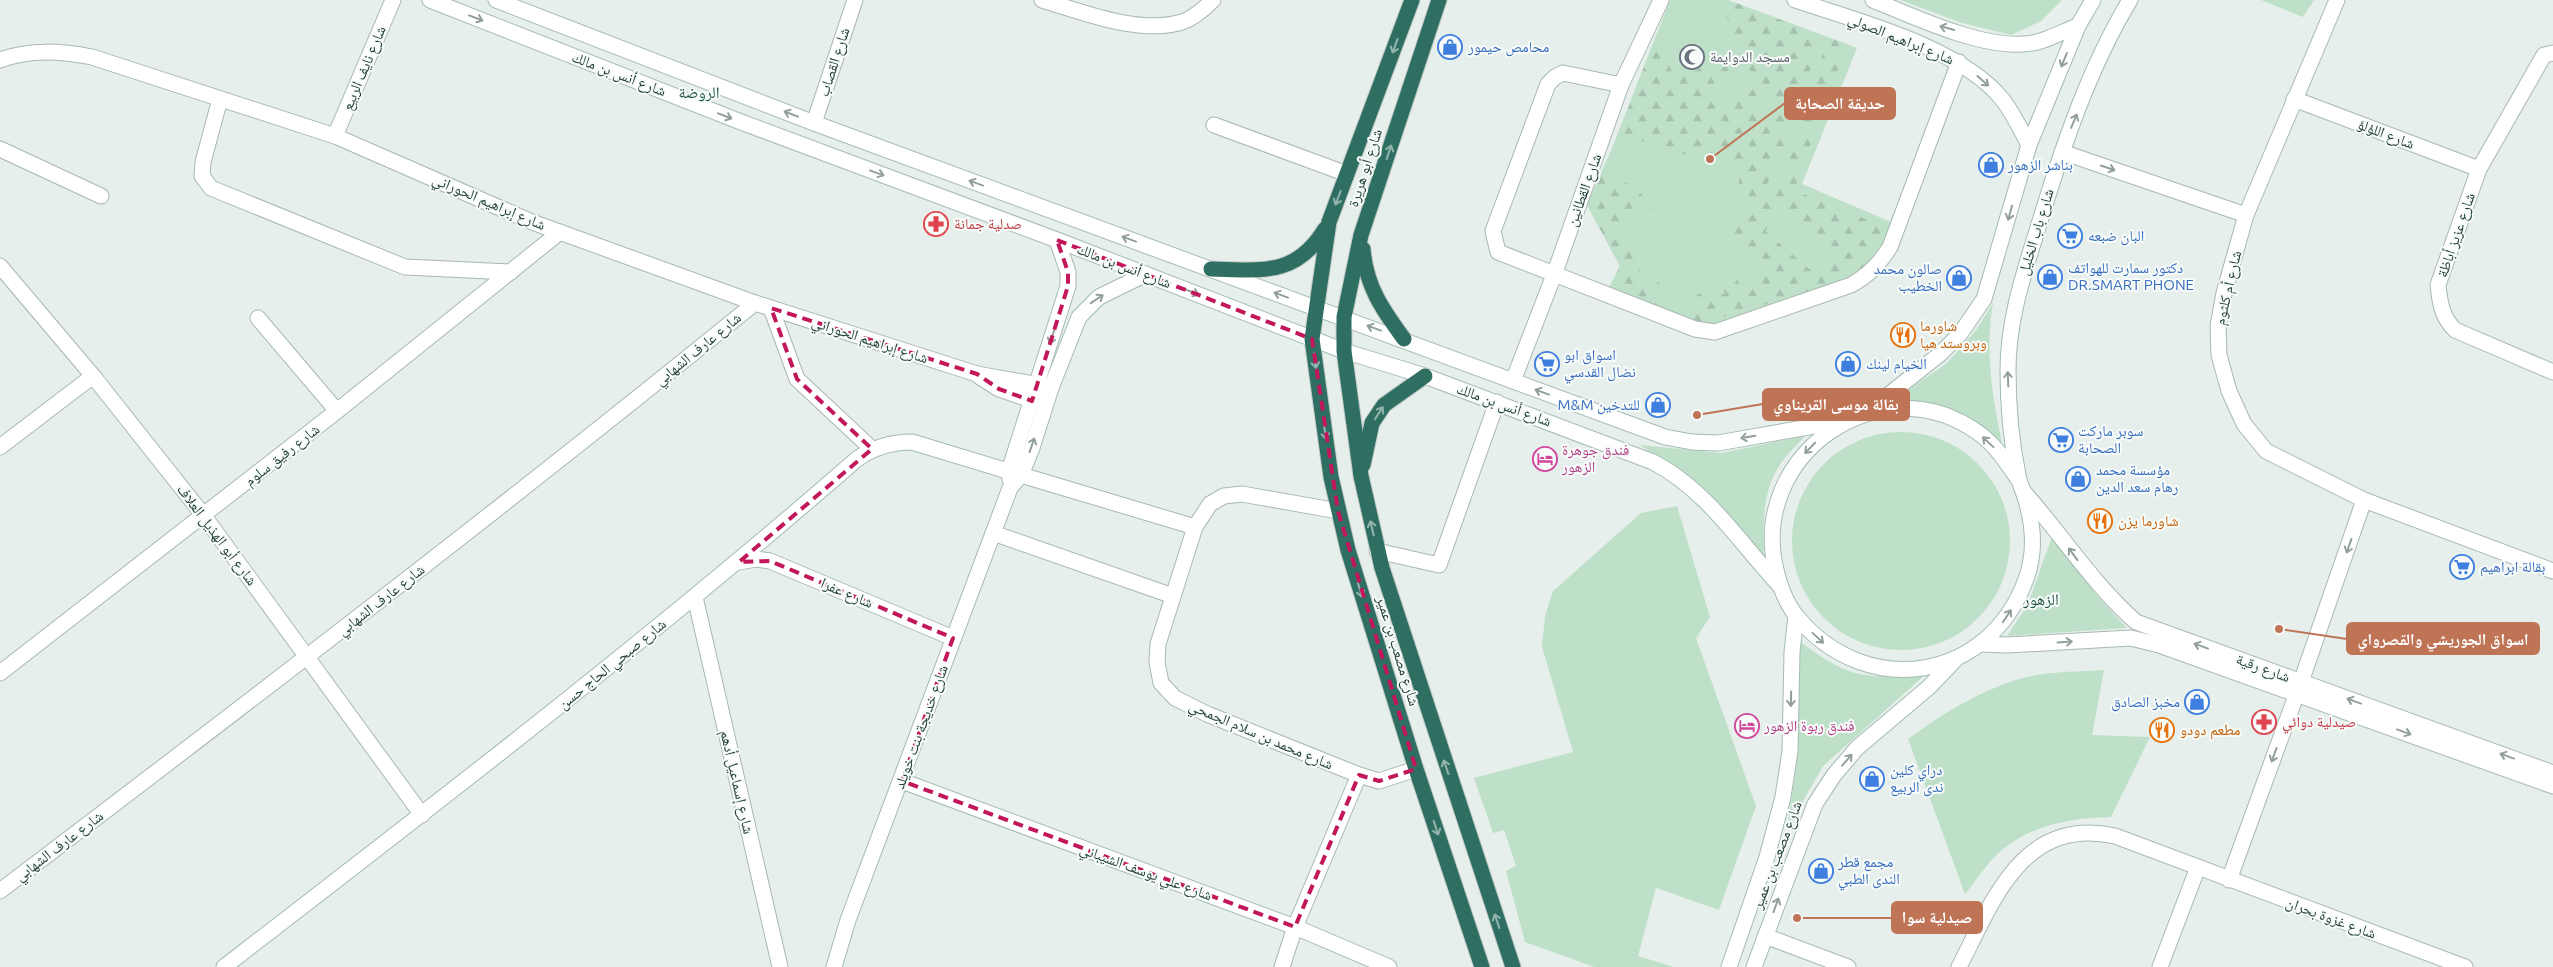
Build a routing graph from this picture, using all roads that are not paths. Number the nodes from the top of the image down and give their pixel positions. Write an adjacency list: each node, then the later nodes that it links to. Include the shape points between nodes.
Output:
1 (393, 0): 25 (street, شارع نايف الربيع)
2 (430, 0): 36 (street, شارع أنس بن مالك, one-way to 36, via 740,122)
3 (496, 0): 23 (street, شارع أنس بن مالك, one-way to 3)
4 (855, 0): 23 (street, شارع القصاب)
5 (1042, 0): 6 (street, via 1110,21 1165,25 1198,15)
6 (1213, 0)
7 (1412, 0): 30 (highway, شارع أبو هريرة, one-way to 30)
8 (1439, 0): 35 (highway, شارع أبو هريرة, one-way to 8)
9 (1661, 0): 20 (street, شارع القطانين)
10 (1795, 0): 15 (street, شارع إبراهيم الصولي)
11 (1873, 0): 16 (street, شارع إبراهيم الصولي, one-way to 11, via 2025,44 1998,43 1929,23)
12 (2093, 0): 16 (street, شارع باب الخليل)
13 (2130, 0): 28 (street, شارع باب الخليل, one-way to 13, via 2114,27)
14 (2337, 0): 22 (street, شارع أم كلثوم)
15 (1832, 6): 19 (street, شارع إبراهيم الصولي)
16 (2078, 26): 26 (street, شارع باب الخليل, one-way to 26)
17 (2553, 53): 29 (street, شارع عزيز أباظة, via 2544,55)
18 (0, 60): 21 (street, شارع إبراهيم الحوراني, via 37,51 92,57)
19 (1959, 62): 26 (street, شارع إبراهيم الصولي, one-way to 26, via 2002,99); 41 (street, via 1890,247 1867,276 1851,285 1725,330 1703,332)
20 (1622, 85): 41 (street, شارع القطانين); 41 (street, via 1563,73 1548,84 1493,231 1498,252)
21 (220, 99): 25 (street, شارع إبراهيم الحوراني); 39 (street, via 203,162 202,176 211,188 406,266)
22 (2294, 99): 29 (street, شارع اللؤلؤ); 32 (street, شارع أم كلثوم)
23 (814, 123): 38 (street, شارع أنس بن مالك, one-way to 23)
24 (1214, 125): 30 (street)
25 (335, 136): 34 (street, شارع إبراهيم الحوراني)
26 (2029, 145): 59 (street, شارع باب الخليل, one-way to 59, via 1984,299 1960,334 1940,354)
27 (0, 149): 31 (street)
28 (2062, 152): 32 (street, one-way to 32); 65 (street, شارع باب الخليل, one-way to 28, via 2009,412 2011,326 2017,294)
29 (2479, 169): 50 (street, شارع عزيز أباظة, via 2438,285 2445,320 2455,330)
30 (1347, 174): 33 (highway, شارع أبو هريرة, one-way to 33)
31 (101, 196)
32 (2246, 215): 66 (street, شارع أم كلثوم, via 2218,326 2219,355 2229,391 2244,424 2266,451)
33 (1329, 222): 38 (highway, via 1302,258 1262,270); 44 (highway, شارع أبو هريرة)
34 (560, 232): 39 (street, شارع رفيق سلوم); 42 (street, شارع إبراهيم الحوراني)
35 (1361, 235): 45 (highway, شارع أبو هريرة); 48 (highway, via 1365,271 1374,295)
36 (1058, 240): 40 (street, شارع أنس بن مالك); 55 (street, شارع خديجة بنت خويلد, one-way to 55, via 1068,272 1068,286)
37 (0, 266): 52 (street, شارع أبو الهذيل العلاف)
38 (1211, 269): 44 (street, شارع أنس بن مالك, one-way to 38)
39 (511, 272): 58 (street, شارع رفيق سلوم)
40 (1146, 274): 47 (street, شارع أنس بن مالك, one-way to 47); 55 (street, شارع خديجة بنت خويلد, one-way to 40, via 1088,305)
41 (1554, 275): 54 (street, شارع القطانين)
42 (755, 303): 43 (street, شارع إبراهيم الحوراني); 80 (street, شارع عارف الشهابي, via 619,414)
43 (771, 308): 51 (street, شارع إبراهيم الحوراني); 62 (street, via 797,380)
44 (1316, 308): 45 (street, شارع أنس بن مالك); 47 (highway, شارع أبو هريرة)
45 (1344, 317): 48 (street, شارع أنس بن مالك, one-way to 45); 49 (highway, شارع أبو هريرة)
46 (258, 318): 58 (street)
47 (1312, 338): 49 (street, شارع أنس بن مالك); 67 (highway, شارع مصعب بن عمير, one-way to 67)
48 (1404, 339): 54 (street, شارع أنس بن مالك)
49 (1344, 351): 53 (street, شارع أنس بن مالك); 64 (highway, شارع مصعب بن عمير)
50 (2553, 372)
51 (977, 374): 55 (street, شارع إبراهيم الحوراني); 57 (street, شارع إبراهيم الحوراني, via 999,389)
52 (93, 376): 61 (street); 68 (street, شارع أبو الهذيل العلاف)
53 (1425, 376): 56 (street, شارع أنس بن مالك); 64 (highway, one-way to 53, via 1372,423 1384,405)
54 (1513, 382): 60 (street, شارع أنس بن مالك, one-way to 54, via 1718,442 1692,442 1665,437)
55 (1044, 385): 57 (street, شارع خديجة بنت خويلد)
56 (1497, 402): 71 (street, via 1439,565); 74 (street, شارع أنس بن مالك, via 1653,462 1676,474 1715,510)
57 (1038, 403): 63 (street, شارع خديجة بنت خويلد)
58 (337, 411): 68 (street, شارع رفيق سلوم)
59 (1865, 414): 60 (street); 65 (street, one-way to 59, via 2001,454 1979,434 1954,419 1925,410 1895,408)
60 (1848, 420): 74 (street, one-way to 74, via 1814,443 1797,461 1781,490 1773,521 1772,554)
61 (0, 447)
62 (872, 449): 63 (street, شارع صبحي الحاج حسن, via 896,442 912,442); 72 (street, شارع صبحي الحاج حسن)
63 (1015, 473): 69 (street, شارع صبحي الحاج حسن); 70 (street, شارع خديجة بنت خويلد)
64 (1361, 476): 71 (highway, شارع مصعب بن عمير, one-way to 64)
65 (2021, 485): 79 (street, one-way to 65, via 2017,601 2028,575 2031,519); 83 (street, شارع رقية, one-way to 65, via 2136,622 2085,570)
66 (2364, 500): 73 (street, شارع أم كلثوم); 83 (street, one-way to 83)
67 (1338, 511): 69 (street, شارع محمد بن سلام الجمحي, via 1242,494 1224,496 1210,504); 84 (highway, شارع مصعب بن عمير, one-way to 84)
68 (204, 516): 80 (street, شارع أبو الهذيل العلاف); 82 (street, شارع رفيق سلوم)
69 (1195, 527): 75 (street, شارع محمد بن سلام الجمحي)
70 (993, 533): 75 (street); 78 (street, شارع خديجة بنت خويلد)
71 (1377, 551): 101 (highway, شارع مصعب بن عمير, one-way to 71)
72 (739, 562): 76 (street, شارع صبحي الحاج حسن); 78 (street, شارع عفرا, via 770,561)
73 (2553, 571)
74 (1780, 586): 77 (street)
75 (1173, 596): 86 (street, شارع محمد بن سلام الجمحي, via 1158,644 1157,662 1161,683 1175,698)
76 (695, 597): 89 (street, شارع صبحي الحاج حسن); 96 (street, شارع إسماعيل أدهم)
77 (1796, 616): 81 (street, one-way to 81, via 1822,643 1855,662 1888,670 1922,669); 102 (street, one-way to 102, via 1790,752 1783,797 1767,857)
78 (953, 638): 87 (street, شارع خديجة بنت خويلد)
79 (1981, 644): 81 (street); 83 (street, شارع رقية, one-way to 83, via 2131,638)
80 (308, 657): 89 (street, شارع أبو الهذيل العلاف); 92 (street, شارع عارف الشهابي)
81 (1955, 659): 94 (street, شارع مصعب بن عمير, one-way to 81, via 1815,804 1834,775 1857,748 1929,687)
82 (0, 673)
83 (2299, 687): 85 (street, شارع رقية, one-way to 83); 88 (street, شارع رقية, one-way to 88); 91 (street, one-way to 91)
84 (1416, 769): 86 (street, شارع محمد بن سلام الجمحي, via 1379,781); 100 (highway, شارع مصعب بن عمير, one-way to 100)
85 (2553, 773)
86 (1359, 775): 93 (street)
87 (902, 781): 93 (street, شارع علي يوسف الشيباني); 97 (street, شارع خديجة بنت خويلد, via 848,920)
88 (2553, 786)
89 (422, 815): 95 (street, شارع صبحي الحاج حسن)
90 (2198, 867): 91 (street, شارع غزوة بحران); 105 (street, شارع غزوة بحران, via 2099,832 2055,840 2029,854 2003,881); 106 (street)
91 (2229, 880): 107 (street, شارع غزوة بحران)
92 (0, 891)
93 (1296, 927): 98 (street); 99 (street, شارع علي يوسف الشيباني)
94 (1764, 936): 103 (street, شارع مصعب بن عمير); 104 (street)
95 (224, 967)
96 (780, 967)
97 (834, 967)
98 (1282, 967)
99 (1388, 967)
100 (1481, 967)
101 (1513, 967)
102 (1729, 967)
103 (1754, 967)
104 (1848, 967)
105 (1959, 967)
106 (2160, 967)
107 (2465, 967)

